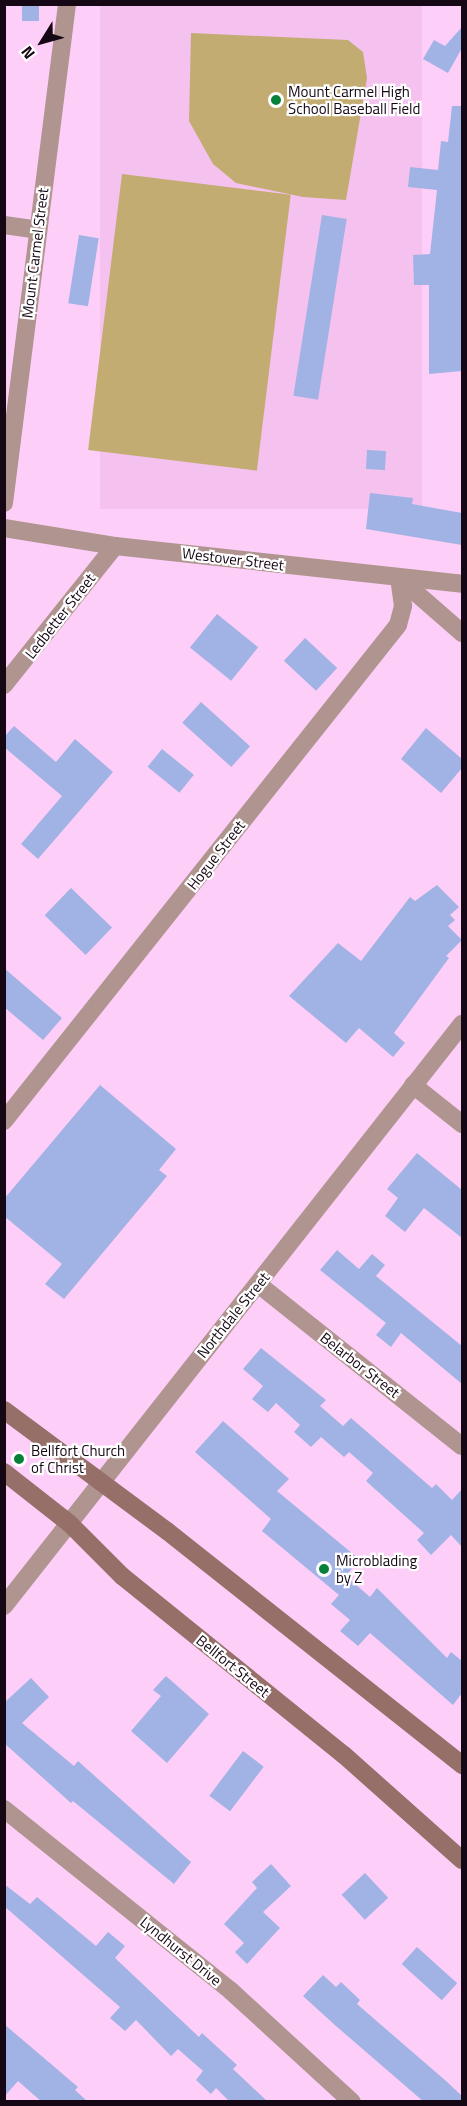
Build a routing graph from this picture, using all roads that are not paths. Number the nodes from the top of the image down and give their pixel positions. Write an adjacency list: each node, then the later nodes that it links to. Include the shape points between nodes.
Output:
1 (67, 4): 3 (street, Mount Carmel Street)
2 (4, 225): 3 (street)
3 (38, 230): 4 (street, Mount Carmel Street)
4 (4, 503)
5 (4, 528): 6 (street, Westover Street)
6 (115, 546): 7 (street, Westover Street); 10 (street, Ledbetter Street)
7 (399, 578): 8 (street, Westover Street); 9 (street); 13 (street, Hogue Street, via 403,606 398,625)
8 (462, 584)
9 (462, 633)
10 (4, 686)
11 (462, 1024): 12 (street, Northdale Street)
12 (414, 1085): 14 (street); 15 (street, Northdale Street)
13 (4, 1121)
14 (462, 1125)
15 (258, 1284): 17 (street, Belarbor Street); 19 (street, Northdale Street)
16 (4, 1410): 19 (main road)
17 (462, 1446)
18 (4, 1472): 20 (main road, Bellfort Street)
19 (102, 1485): 20 (street, Northdale Street); 22 (main road, via 167,1530)
20 (70, 1524): 21 (street, Northdale Street); 24 (main road, Bellfort Street, via 122,1576 344,1755)
21 (4, 1606)
22 (462, 1765)
23 (4, 1809): 25 (street, Lyndhurst Drive, via 231,1991)
24 (462, 1860)
25 (352, 2102)

